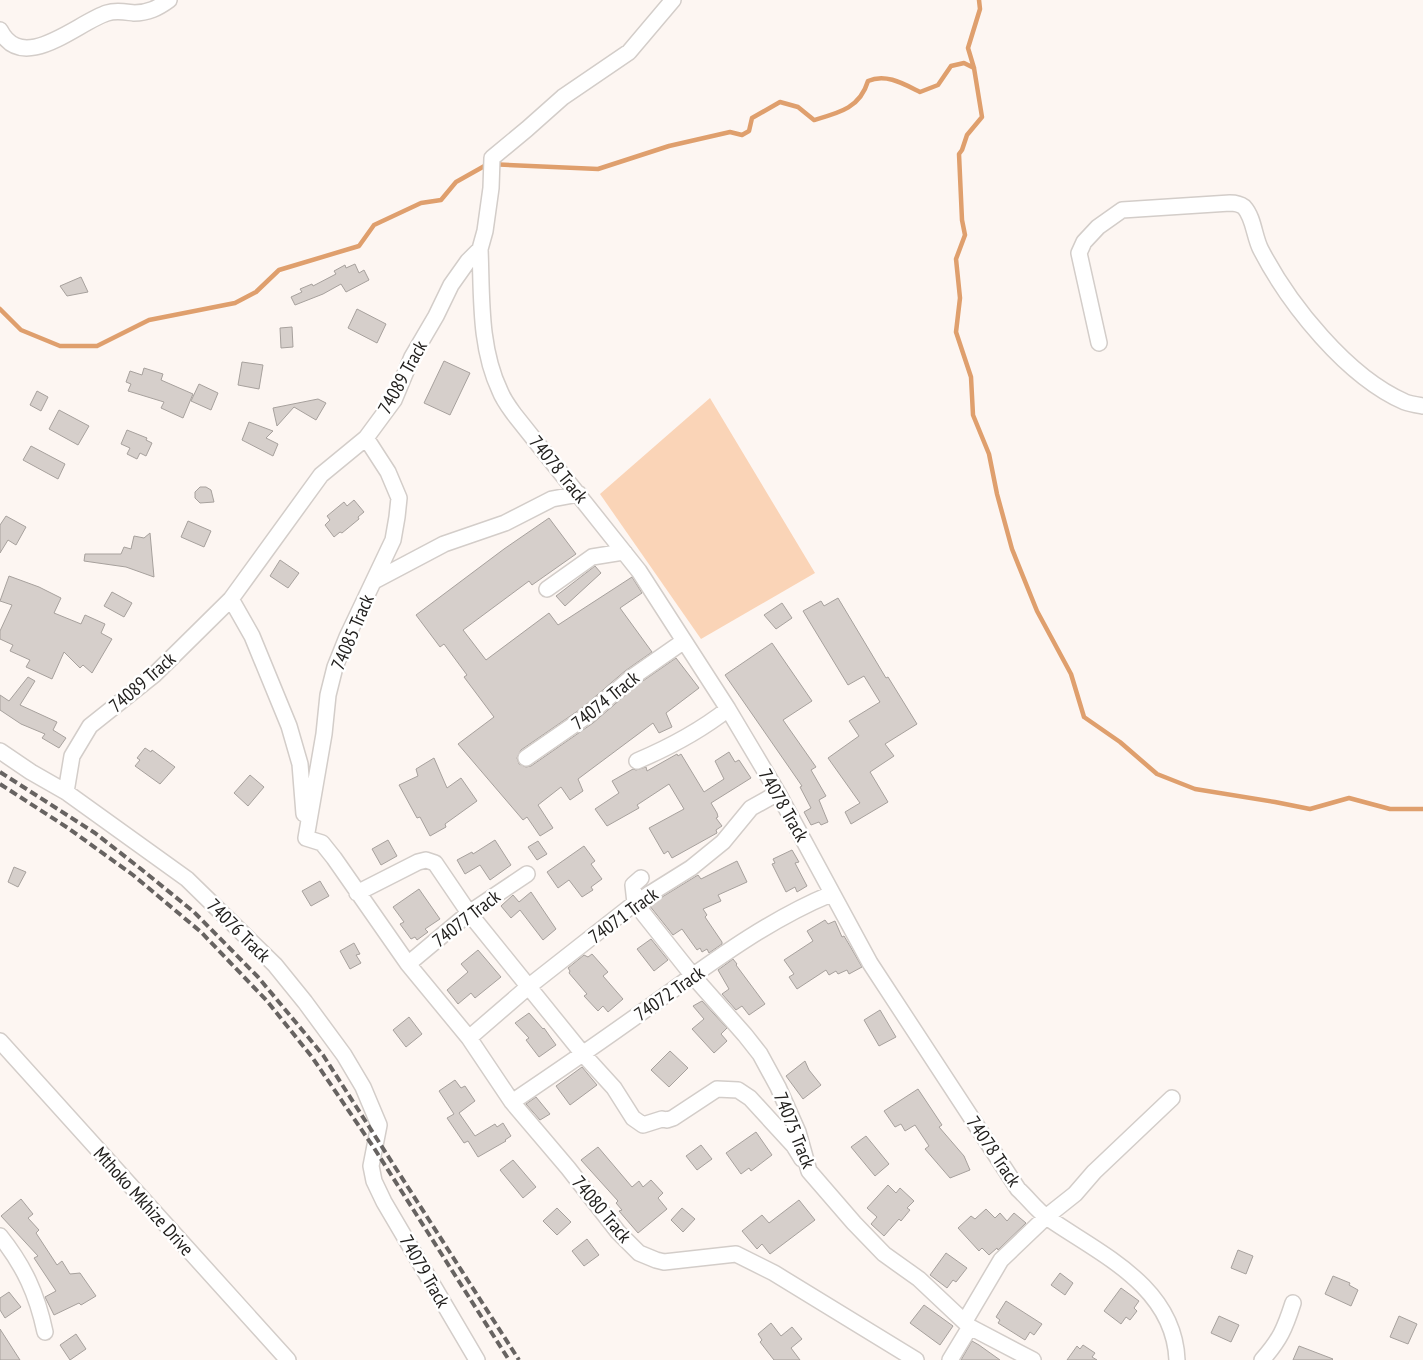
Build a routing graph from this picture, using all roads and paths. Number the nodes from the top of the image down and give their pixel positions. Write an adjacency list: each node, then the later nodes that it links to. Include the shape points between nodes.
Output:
1 (169, 0): 3 (street, via 153,11 108,13 69,34 32,47 19,48)
2 (673, 0): 4 (street, 74089 Track, via 629,52 563,97 492,158 491,188)
3 (0, 30)
4 (480, 249): 7 (street, 74089 Track, via 451,285 412,357 394,400); 8 (street, 74078 Track, via 484,337 500,391 514,414)
5 (1099, 343): 6 (street, via 1079,253 1098,227 1122,210 1238,204 1244,207 1260,249 1297,308 1344,359 1375,386 1406,403)
6 (1423, 406)
7 (366, 438): 10 (street, 74085 Track, via 388,472 399,498 393,540); 12 (street, 74089 Track, via 321,475)
8 (579, 494): 9 (street, 74078 Track); 10 (street, via 552,499 505,523 444,544)
9 (625, 553): 11 (street, via 592,557); 13 (street, 74078 Track)
10 (374, 581): 20 (street, 74085 Track, via 346,636 335,667)
11 (547, 589)
12 (231, 599): 18 (street, 74089 Track, via 154,675 90,726 72,756); 20 (street, via 252,636 289,726 300,764)
13 (684, 641): 14 (street, 74078 Track); 16 (street, 74074 Track)
14 (728, 709): 17 (street, via 709,725); 19 (street, 74078 Track)
15 (0, 751): 18 (street, 74076 Track)
16 (526, 758)
17 (638, 761)
18 (66, 792): 36 (street, 74076 Track, via 187,879 275,965 305,1002 344,1055 363,1087 379,1125 371,1166)
19 (778, 793): 24 (street, 74078 Track); 25 (street, 74071 Track, via 751,808 723,842 691,868)
20 (306, 838): 23 (street, via 322,843)
21 (527, 874): 26 (street, 74077 Track)
22 (641, 878): 25 (street, via 633,885)
23 (357, 894): 26 (street, via 426,860 435,863); 27 (street, 74080 Track)
24 (831, 894): 28 (street, 74072 Track, via 800,907); 37 (street, 74078 Track, via 870,963 985,1139 1018,1188)
25 (635, 903): 28 (street, 74075 Track); 29 (street, 74071 Track)
26 (468, 914): 27 (street, 74077 Track); 29 (street)
27 (408, 964): 30 (street, 74080 Track)
28 (693, 976): 32 (street, 74072 Track); 35 (street, 74075 Track, via 760,1054 798,1132)
29 (528, 987): 30 (street, 74071 Track); 32 (street)
30 (469, 1038): 34 (street, 74080 Track)
31 (0, 1041): 42 (street, Mthoko Mkhize Drive)
32 (583, 1054): 34 (street, 74072 Track); 35 (street, via 614,1088 633,1118 643,1125 673,1118 718,1089 738,1090 750,1098 794,1146)
33 (1172, 1098): 37 (street, via 1075,1194)
34 (512, 1102): 44 (street, 74080 Track, via 618,1232 639,1253 664,1262 736,1254 774,1273)
35 (809, 1172): 40 (street, 74075 Track, via 884,1254 918,1279)
36 (374, 1181): 43 (street, 74079 Track)
37 (1046, 1217): 40 (street, via 1001,1260); 47 (street, 74078 Track, via 1118,1263 1139,1282 1156,1301 1165,1318 1176,1345)
38 (0, 1236): 41 (street, via 33,1289)
39 (1293, 1303): 48 (street, via 1286,1327)
40 (968, 1324): 45 (street); 46 (street, 74075 Track)
41 (46, 1332)
42 (288, 1360)
43 (477, 1360)
44 (916, 1360)
45 (950, 1360)
46 (1033, 1360)
47 (1177, 1360)
48 (1262, 1360)

